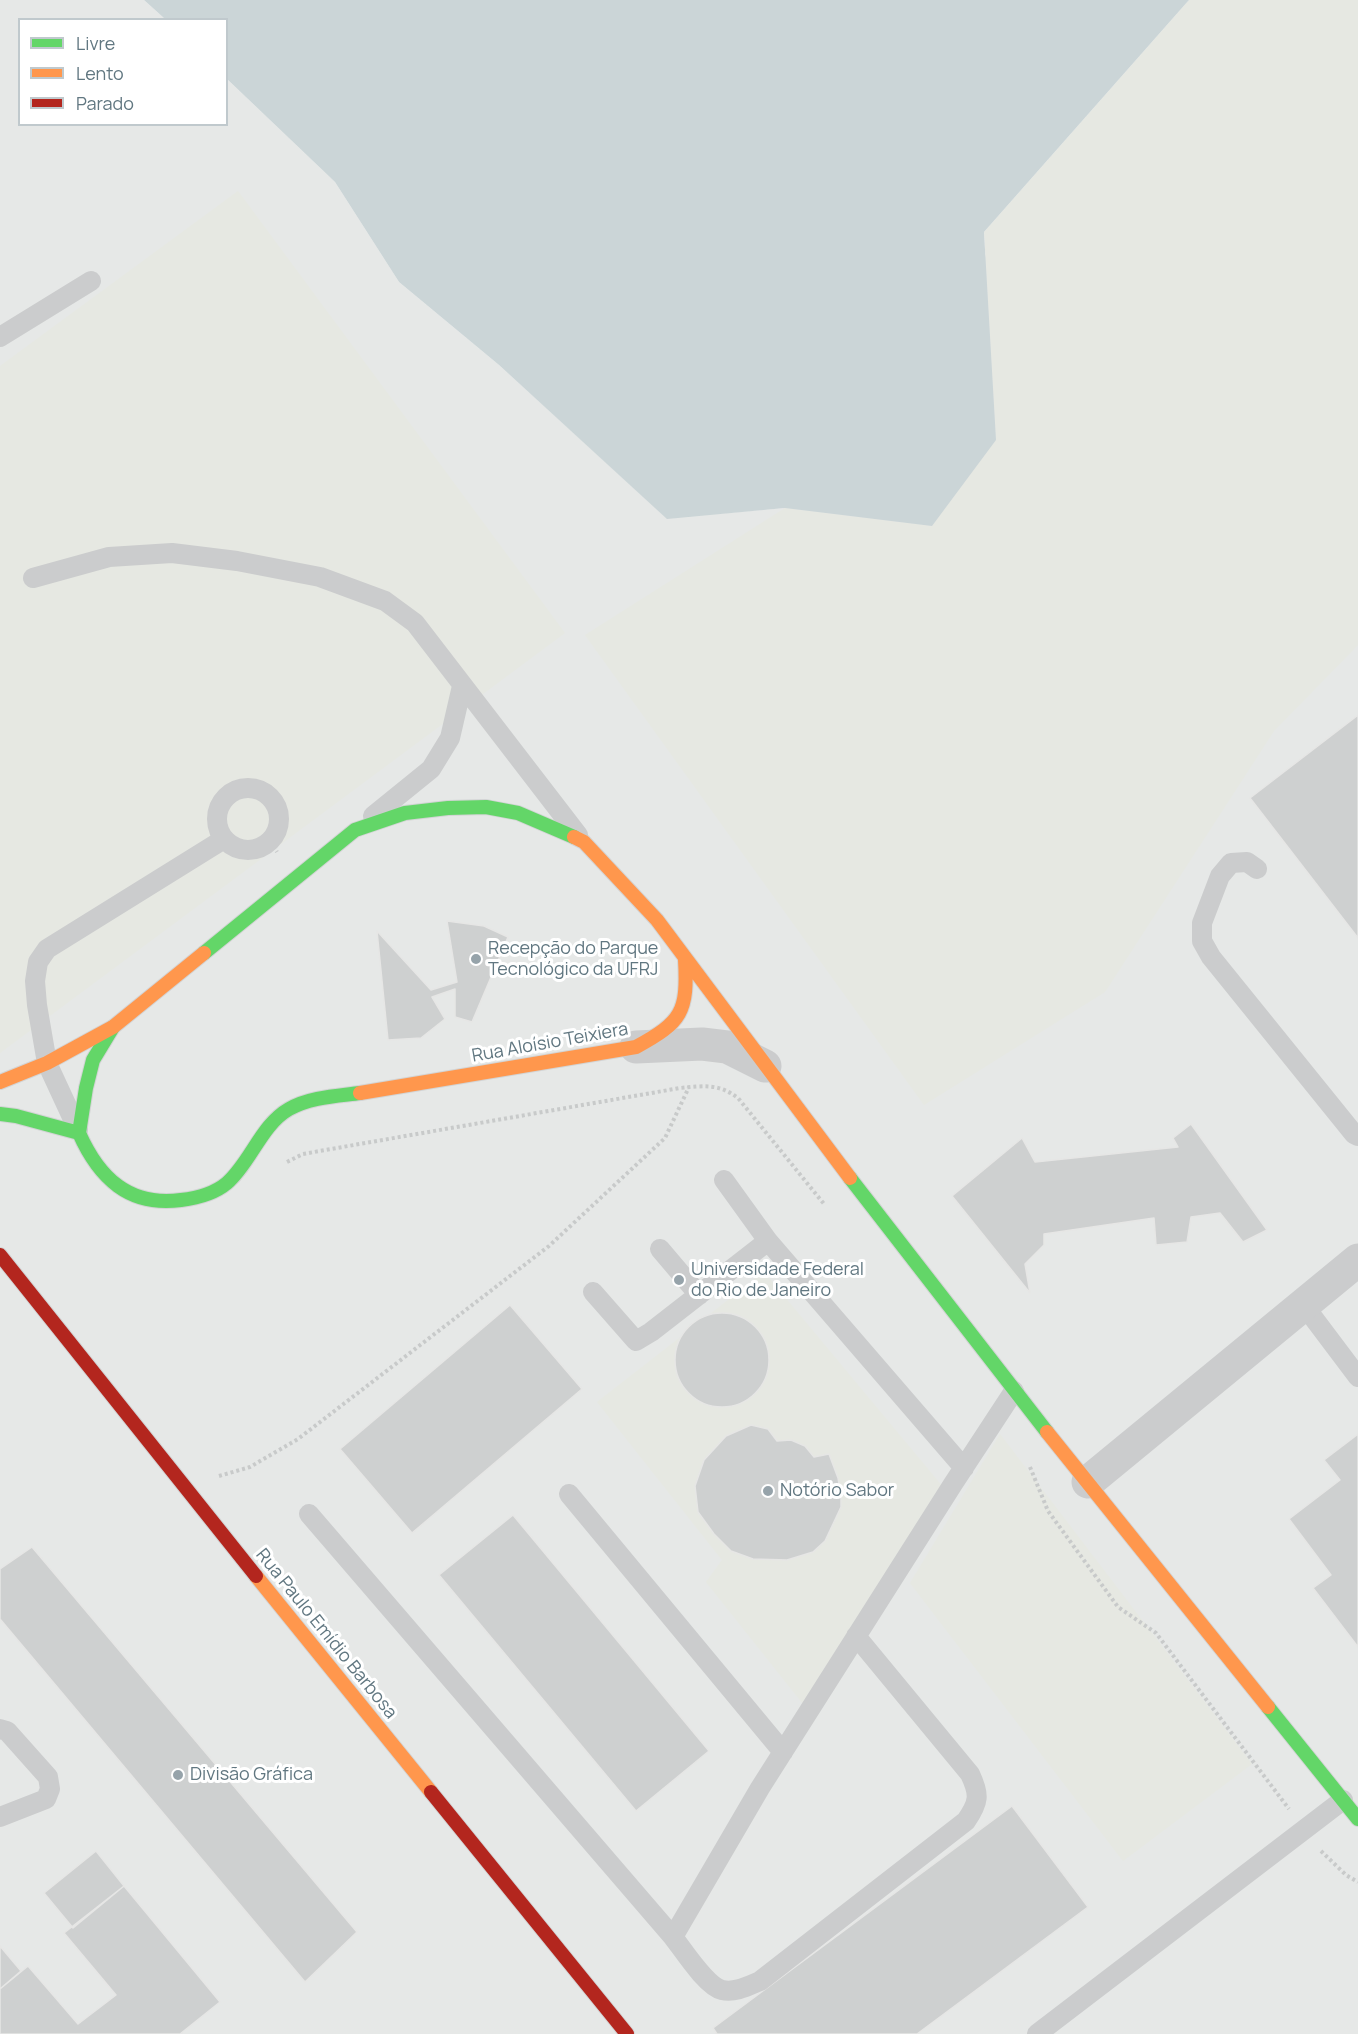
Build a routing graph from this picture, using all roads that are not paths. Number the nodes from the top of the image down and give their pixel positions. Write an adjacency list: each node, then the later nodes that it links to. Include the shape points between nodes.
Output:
1 (92, 281): 2 (lane)
2 (0, 337)
3 (33, 578): 4 (lane, via 109,557 172,554 237,561 320,577 385,601 415,623)
4 (462, 686): 5 (lane, via 450,738 431,770); 7 (lane)
5 (355, 830): 7 (street, via 405,813 486,807 518,813); 10 (street)
6 (224, 839): 12 (lane, via 47,949 38,962 34,981)
7 (584, 842): 9 (street, via 657,920)
8 (1257, 869): 17 (lane, via 1247,862 1231,863 1220,876 1202,923 1202,941)
9 (685, 959): 11 (street, Rua Aloísio Teixiera, via 687,990 679,1017 662,1034); 13 (street)
10 (113, 1027): 12 (street); 16 (street, via 93,1060)
11 (636, 1047): 13 (street, via 727,1047); 16 (street, Rua Aloísio Teixiera, via 311,1100 275,1120 226,1183 201,1198 168,1202 141,1199 119,1187 100,1169)
12 (47, 1063): 14 (street); 16 (lane)
13 (765, 1066): 27 (street)
14 (0, 1082)
15 (0, 1114): 16 (street)
16 (79, 1133)
17 (1358, 1136)
18 (724, 1180): 19 (lane)
19 (768, 1240): 24 (lane); 28 (lane)
20 (660, 1249): 24 (lane)
21 (0, 1255): 39 (street, Rua Paulo Emídio Barbosa)
22 (1358, 1260): 25 (street)
23 (593, 1292): 24 (lane, via 636,1341)
24 (699, 1295)
25 (1303, 1304): 26 (lane); 29 (street)
26 (1358, 1377)
27 (1014, 1392): 28 (lane); 29 (street)
28 (964, 1468): 32 (lane)
29 (1088, 1482): 35 (street)
30 (569, 1494): 34 (lane)
31 (309, 1514): 38 (lane)
32 (856, 1636): 34 (lane); 38 (lane, via 970,1774 978,1790 976,1806 966,1821 760,1981 740,1989 712,1986)
33 (0, 1729): 36 (lane, via 7,1731 48,1777 50,1789 46,1799)
34 (783, 1752): 38 (lane)
35 (1342, 1800): 37 (street); 40 (lane)
36 (0, 1817)
37 (1358, 1819)
38 (673, 1937)
39 (627, 2034)
40 (1037, 2034)

